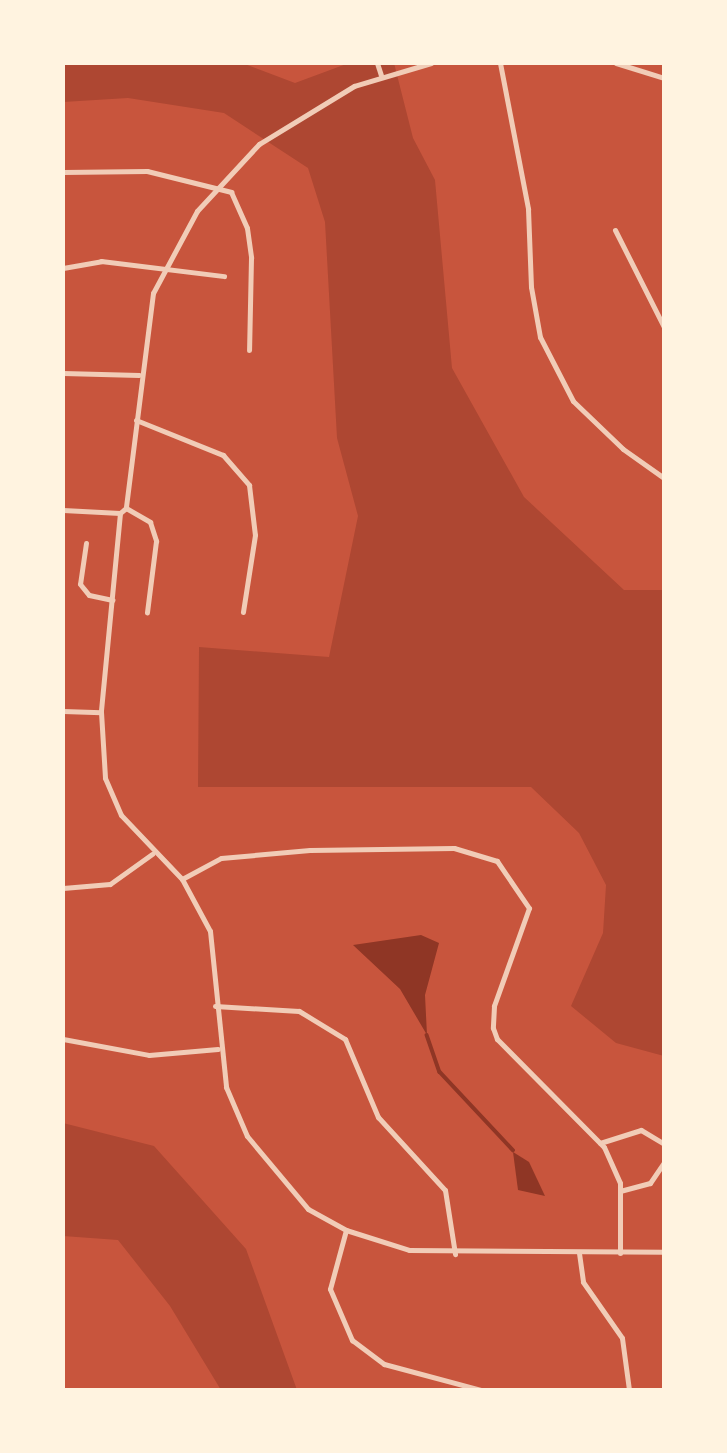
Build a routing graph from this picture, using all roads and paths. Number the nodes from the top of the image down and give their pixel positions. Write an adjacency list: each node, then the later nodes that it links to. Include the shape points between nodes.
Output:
1 (377, 63): 5 (street)
2 (431, 63): 5 (street)
3 (500, 63): 18 (street, via 528,209 530,286 541,337 573,401 623,449)
4 (616, 63): 6 (street)
5 (381, 75): 8 (street, via 291,120 246,155)
6 (664, 78)
7 (63, 172): 8 (street, via 147,171)
8 (215, 190): 11 (street); 14 (street, via 231,192 247,228)
9 (615, 230): 13 (street)
10 (63, 268): 11 (street, via 101,261)
11 (164, 270): 12 (street); 16 (street, via 146,317)
12 (224, 276)
13 (664, 327)
14 (249, 350)
15 (63, 373): 16 (street)
16 (139, 375): 17 (street)
17 (136, 420): 19 (street); 25 (street, via 223,454 249,485 255,535)
18 (664, 478)
19 (126, 508): 21 (street); 24 (street, via 150,522 156,541)
20 (63, 510): 21 (street)
21 (120, 513): 23 (street)
22 (86, 543): 23 (street, via 80,584 89,595)
23 (111, 600): 27 (street)
24 (147, 612)
25 (243, 612)
26 (63, 712): 27 (street)
27 (101, 712): 28 (street, via 105,778 121,816)
28 (152, 854): 29 (street); 30 (street, via 110,884)
29 (182, 879): 31 (street, via 210,931); 34 (street, via 221,858 310,850 454,848 493,858 516,880 529,908 494,1006 497,1040)
30 (63, 888)
31 (215, 1006): 33 (street); 42 (street, via 299,1011 345,1039 378,1118 445,1190)
32 (63, 1039): 33 (street, via 149,1055)
33 (218, 1049): 38 (street, via 236,1112 269,1169 308,1209)
34 (600, 1143): 35 (street, via 641,1130); 37 (street)
35 (664, 1144)
36 (664, 1162): 37 (street, via 650,1183)
37 (620, 1191): 41 (street)
38 (346, 1230): 42 (street, via 410,1250); 43 (street, via 330,1289 352,1340 384,1364)
39 (664, 1252): 41 (street)
40 (579, 1253): 41 (street); 42 (street); 44 (street, via 583,1282 622,1338)
41 (620, 1253)
42 (455, 1254)
43 (481, 1390)
44 (629, 1390)

